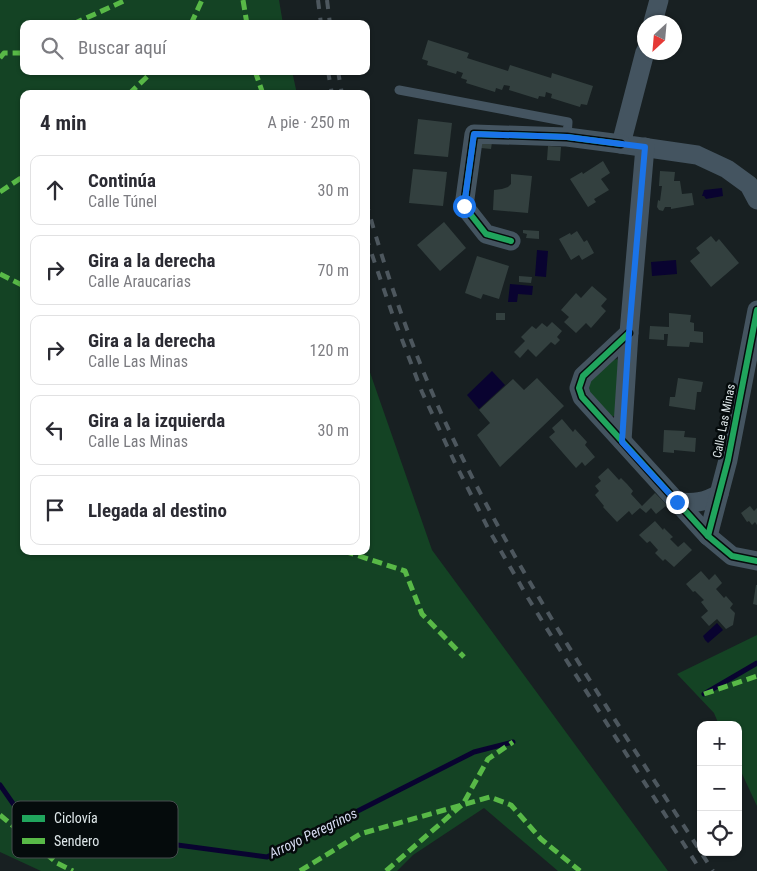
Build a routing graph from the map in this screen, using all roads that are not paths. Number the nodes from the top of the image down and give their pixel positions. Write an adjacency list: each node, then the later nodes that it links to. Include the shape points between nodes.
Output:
1 (658, 0): 2 (street)
2 (655, 15)
3 (643, 60): 6 (street)
4 (399, 90): 5 (lane, via 568,122)
5 (567, 137): 6 (street); 9 (street, via 474,134 464,206 486,234)
6 (622, 144): 7 (street)
7 (645, 147): 8 (street, via 697,155 727,169 749,185); 11 (street)
8 (757, 200)
9 (511, 241)
10 (757, 310): 13 (street, Calle Las Minas)
11 (629, 333): 12 (street); 12 (street, via 583,376 579,388 582,397)
12 (622, 442): 14 (street)
13 (719, 494): 14 (street, via 697,503); 15 (street, Calle Las Minas)
14 (677, 502): 15 (street)
15 (708, 536): 16 (street, via 732,556)
16 (757, 562)

